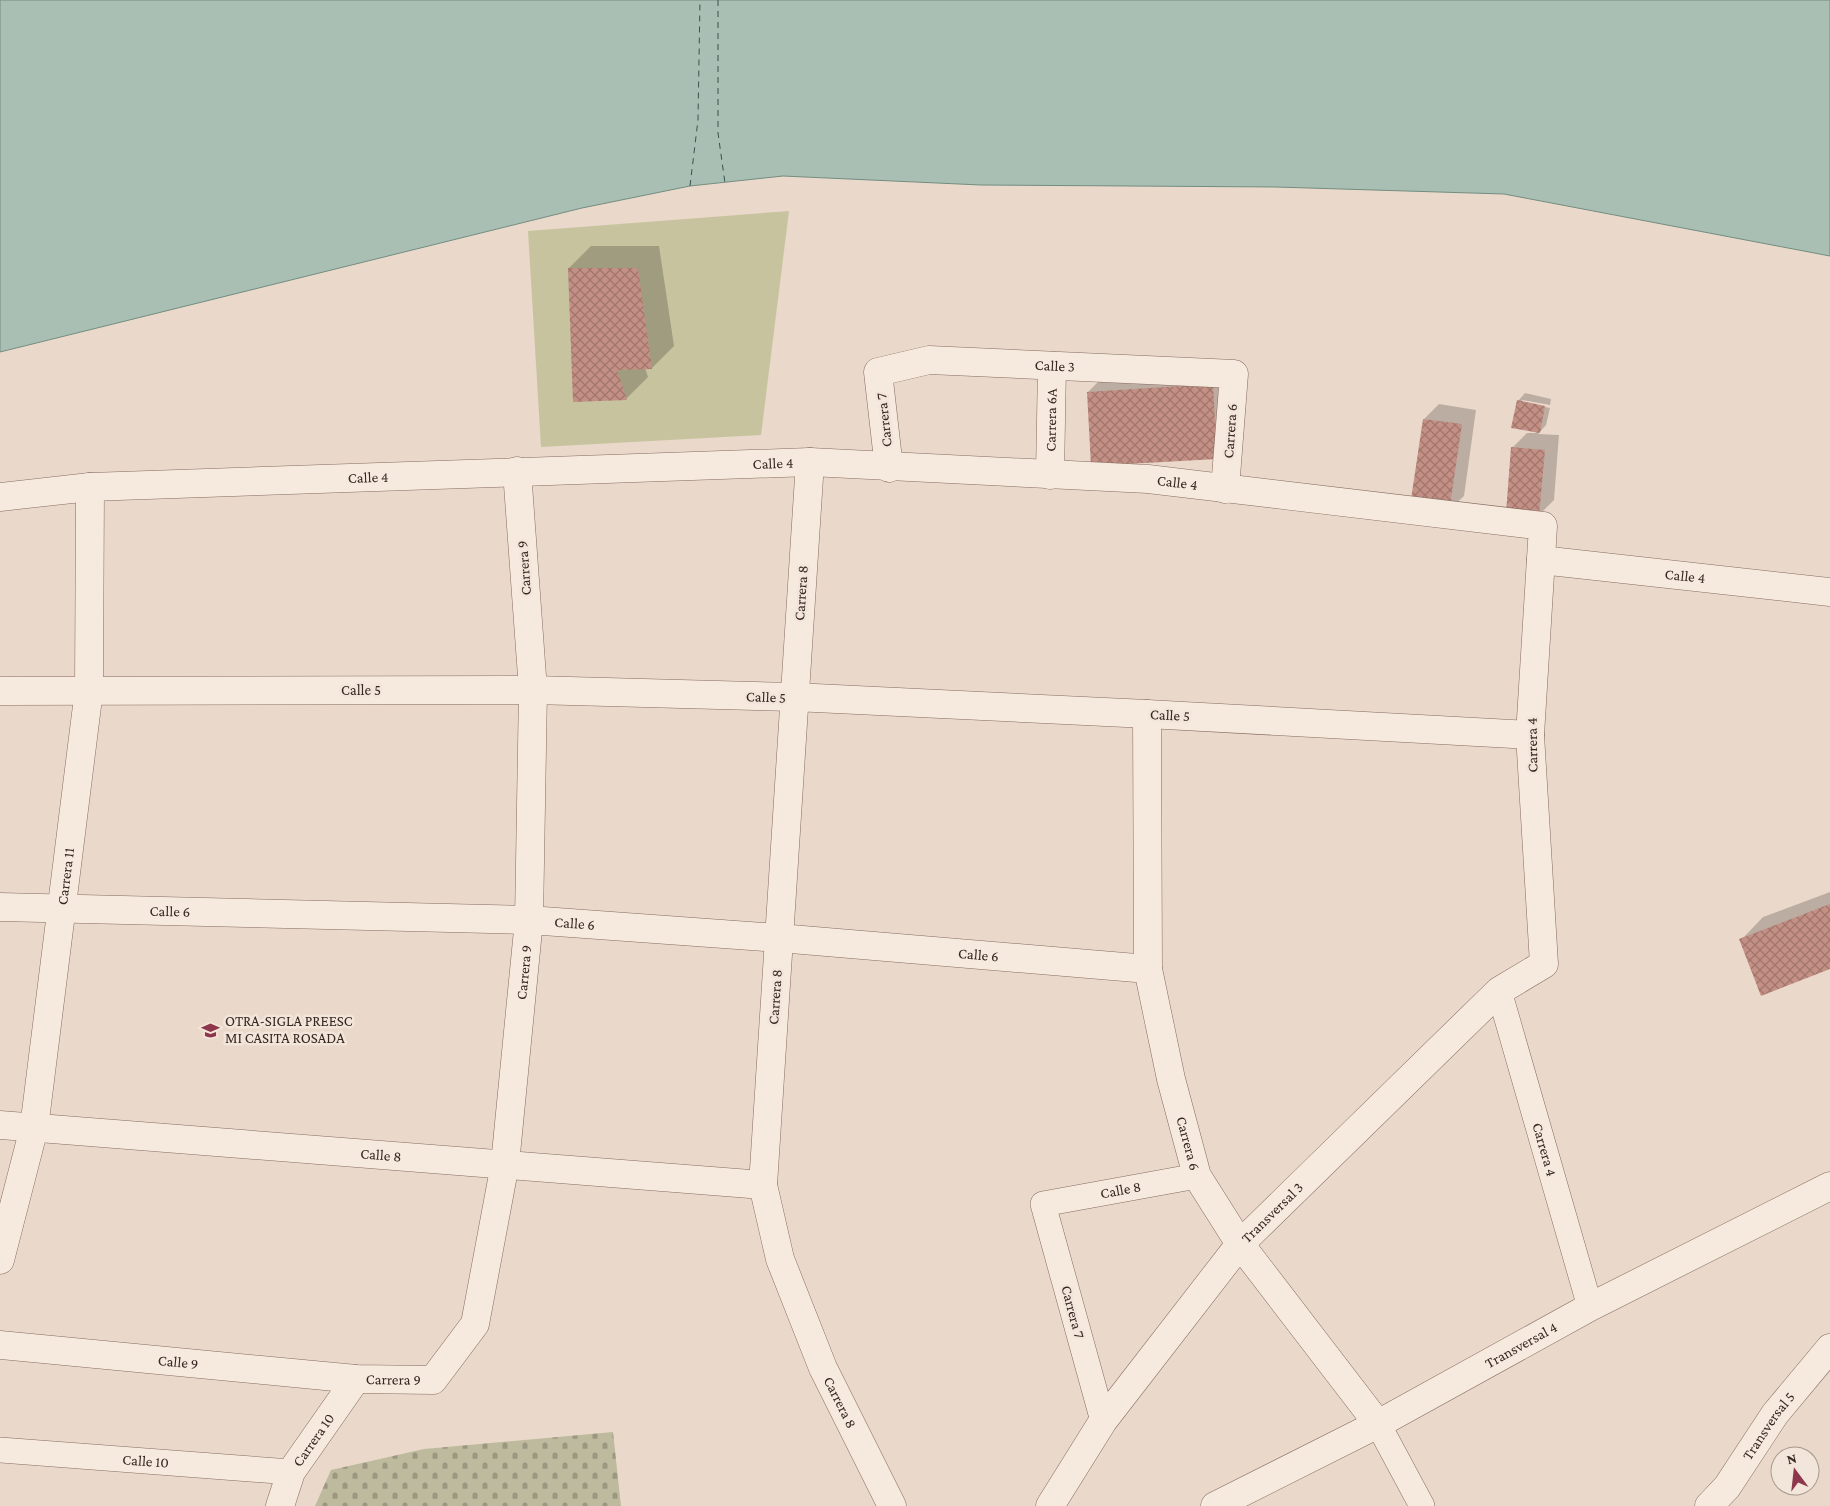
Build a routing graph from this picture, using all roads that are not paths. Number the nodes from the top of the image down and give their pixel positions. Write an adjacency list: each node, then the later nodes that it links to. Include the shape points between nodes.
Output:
1 (1052, 366): 2 (street, Calle 3, via 929,360); 3 (street, Calle 3); 7 (street, Carrera 6A)
2 (878, 372): 5 (street, Carrera 7)
3 (1234, 374): 9 (street, Carrera 6)
4 (810, 462): 5 (street, Calle 4); 6 (street, Calle 4); 17 (street, Carrera 8)
5 (889, 468): 7 (street, Calle 4)
6 (517, 471): 8 (street, Calle 4); 15 (street, Carrera 9)
7 (1050, 474): 9 (street, Calle 4, via 1148,479)
8 (90, 487): 10 (street, Calle 4); 14 (street, Carrera 11)
9 (1225, 489): 11 (street, Calle 4)
10 (0, 497)
11 (1543, 526): 12 (street, Carrera 4)
12 (1541, 560): 13 (street, Calle 4); 19 (street, Carrera 4)
13 (1830, 592)
14 (89, 690): 15 (street, Calle 5); 16 (street, Calle 5); 21 (street, Carrera 11)
15 (533, 690): 17 (street, Calle 5); 22 (street, Carrera 9)
16 (0, 691)
17 (794, 697): 18 (street, Calle 5); 23 (street, Carrera 8)
18 (1147, 714): 19 (street, Calle 5); 25 (street, Carrera 6)
19 (1530, 735): 24 (street, Carrera 4)
20 (0, 907): 21 (street, Calle 6)
21 (60, 908): 22 (street, Calle 6); 28 (street, Carrera 11)
22 (530, 920): 23 (street, Calle 6); 29 (street, Carrera 9)
23 (779, 938): 25 (street, Calle 6); 31 (street, Carrera 8)
24 (1544, 964): 26 (street, Transversal 3)
25 (1148, 970): 30 (street, Carrera 6, via 1170,1079)
26 (1499, 991): 34 (street, Transversal 3); 36 (street, Carrera 4)
27 (0, 1125): 28 (street, Calle 8)
28 (34, 1128): 29 (street, Calle 8); 35 (street, Carrera 11)
29 (505, 1164): 31 (street, Calle 8); 39 (street, Carrera 9, via 475,1324 433,1380)
30 (1197, 1176): 33 (street, Calle 8); 34 (street, Carrera 6)
31 (763, 1184): 45 (street, Carrera 8, via 780,1259 816,1350)
32 (1830, 1186): 36 (street, Transversal 4)
33 (1043, 1204): 40 (street, Carrera 7)
34 (1240, 1244): 40 (street, Transversal 3); 41 (street, Carrera 6)
35 (0, 1260)
36 (1590, 1307): 41 (street, Transversal 4)
37 (0, 1345): 39 (street, Calle 9)
38 (1830, 1348): 49 (street, Transversal 5, via 1775,1414 1727,1487)
39 (356, 1379): 43 (street, Carrera 10)
40 (1103, 1421): 46 (street, Transversal 3)
41 (1378, 1424): 47 (street, Transversal 4); 48 (street, Carrera 6)
42 (0, 1450): 43 (street, Calle 10)
43 (291, 1472): 44 (street, Carrera 10)
44 (280, 1506)
45 (892, 1506)
46 (1050, 1506)
47 (1215, 1506)
48 (1422, 1506)
49 (1708, 1506)

